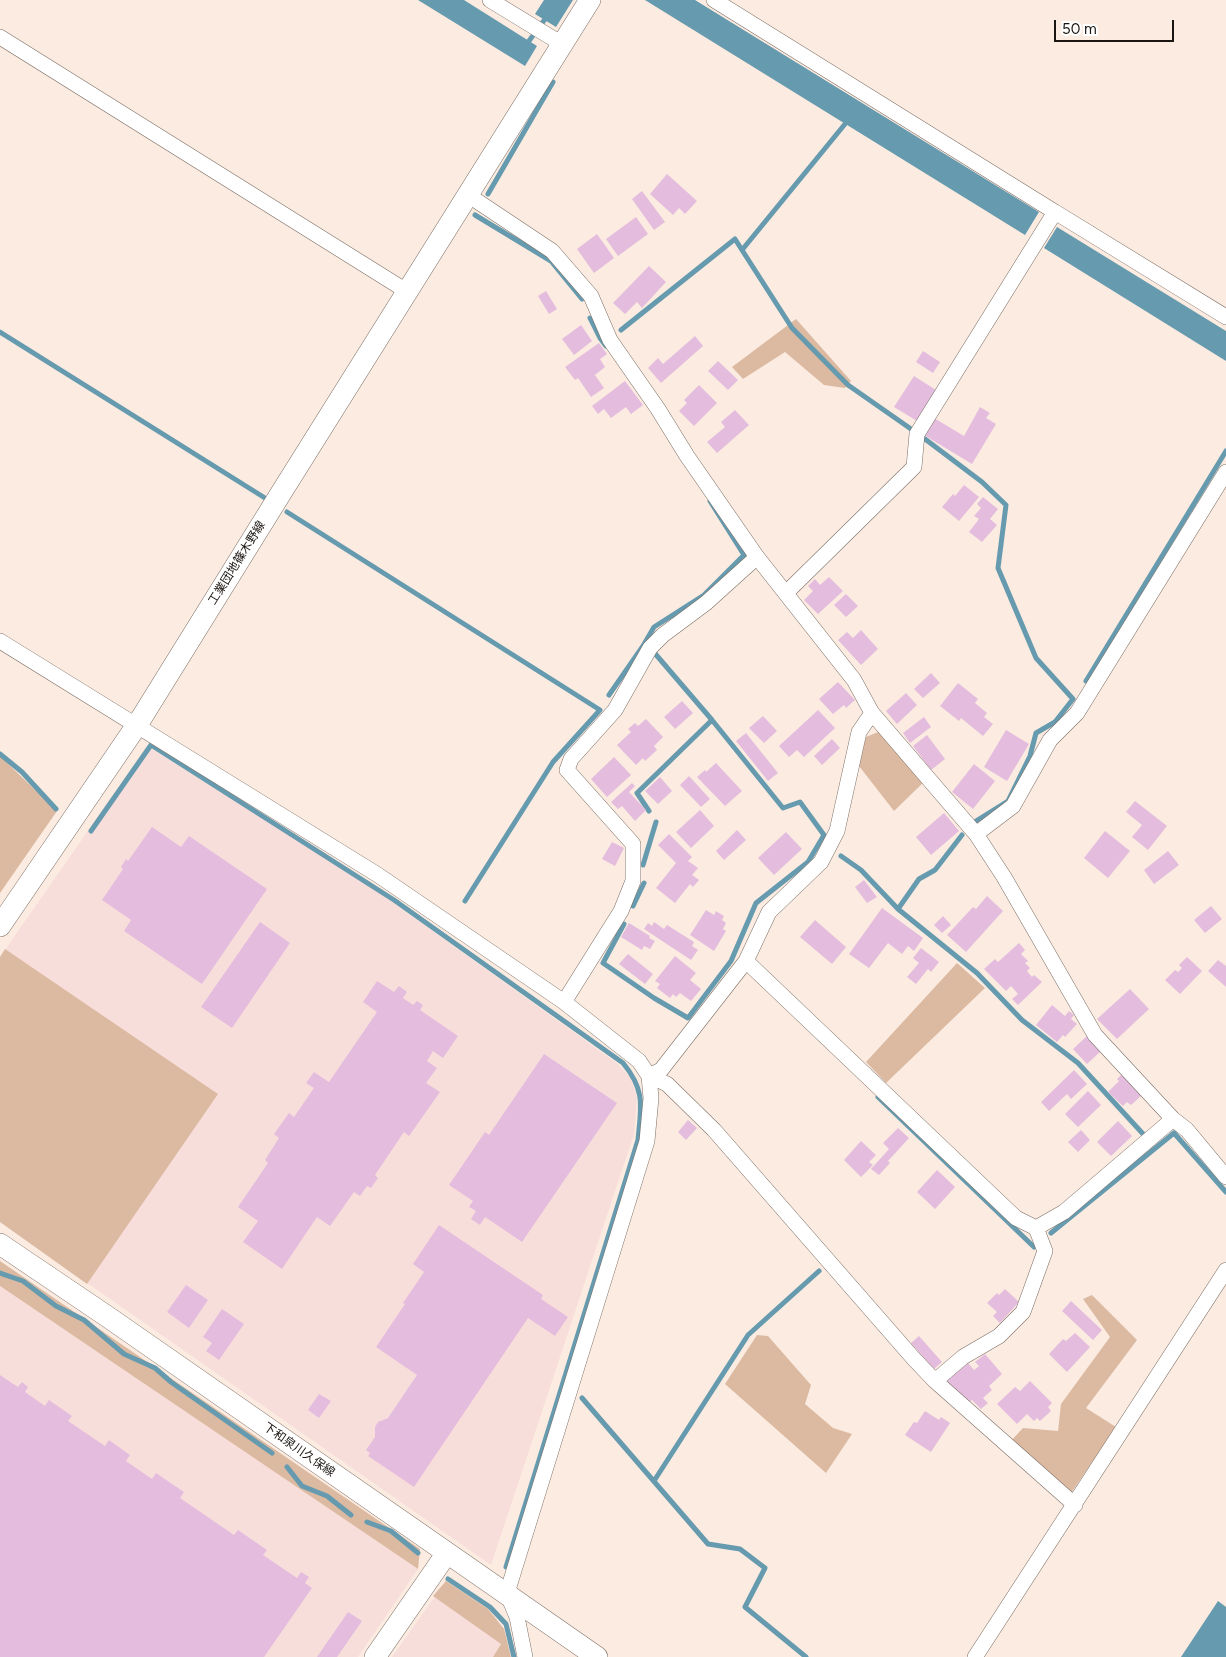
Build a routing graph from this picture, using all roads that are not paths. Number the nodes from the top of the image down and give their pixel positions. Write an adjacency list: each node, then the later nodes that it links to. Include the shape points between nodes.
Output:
1 (490, 0): 5 (street)
2 (590, 0): 5 (street, 工業団地篠木野線)
3 (714, 0): 7 (street)
4 (0, 37): 8 (street)
5 (562, 44): 6 (street, 工業団地篠木野線)
6 (468, 195): 8 (street, 工業団地篠木野線); 11 (street, via 552,251 591,296 610,340)
7 (1055, 212): 9 (street); 12 (street, via 917,434 914,467)
8 (408, 292): 15 (street, 工業団地篠木野線)
9 (1226, 317)
10 (1226, 472): 16 (street, via 1078,713 1050,740 1013,806)
11 (757, 557): 12 (street); 19 (street, via 650,648 615,710 571,759 567,770 633,844 632,881 621,911)
12 (786, 593): 14 (street, via 854,680)
13 (0, 641): 15 (street)
14 (872, 713): 16 (street); 18 (street, via 859,732 837,831 821,862 768,912)
15 (137, 725): 17 (street, 工業団地篠木野線); 19 (street, via 378,875)
16 (976, 834): 21 (street, via 1095,1035)
17 (0, 926)
18 (746, 961): 20 (street, via 662,1070); 23 (street, via 1016,1218)
19 (564, 1002): 20 (street, via 639,1061)
20 (649, 1076): 26 (street, via 667,1084 714,1130); 29 (street, via 651,1098 647,1141)
21 (1174, 1119): 22 (street); 23 (street, via 1064,1212)
22 (1226, 1176)
23 (1036, 1228): 26 (street, via 1045,1251 1023,1312 999,1336 963,1357)
24 (0, 1244): 28 (street, 下和泉川久保線)
25 (1226, 1270): 27 (street)
26 (936, 1381): 27 (street)
27 (1075, 1504): 33 (street)
28 (447, 1553): 29 (street, 下和泉川久保線); 30 (street)
29 (507, 1593): 31 (street, via 518,1617); 32 (street, 下和泉川久保線)
30 (375, 1657)
31 (525, 1657)
32 (597, 1657)
33 (975, 1657)

